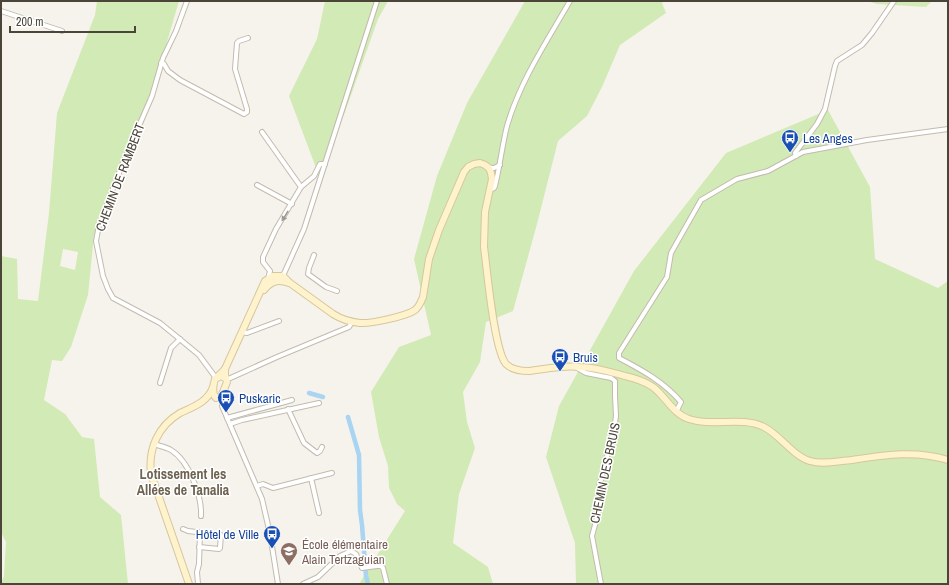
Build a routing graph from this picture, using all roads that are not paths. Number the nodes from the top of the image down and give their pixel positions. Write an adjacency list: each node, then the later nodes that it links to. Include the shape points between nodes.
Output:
1 (187, 1): 8 (street, CHEMIN DE RAMBERT)
2 (377, 1): 14 (street)
3 (570, 1): 15 (street, via 528,74 508,126)
4 (894, 1): 13 (street, via 862,45 837,61 825,109 818,124 795,152)
5 (1, 11): 6 (street)
6 (62, 31)
7 (248, 38): 9 (street, via 238,43 235,56 235,69 247,109 244,114 180,80)
8 (161, 63): 9 (street); 10 (street, CHEMIN DE RAMBERT)
9 (168, 70): 10 (street)
10 (159, 72): 29 (street, CHEMIN DE RAMBERT, via 152,96 99,225 96,241 103,276 114,298 160,324)
11 (948, 129): 13 (street, via 867,140 803,152)
12 (262, 132): 18 (street)
13 (796, 156): 41 (street, via 768,171 737,179 700,200 671,253 667,277 619,353 619,358 653,376 672,391 681,402)
14 (324, 164): 18 (street, via 320,164 314,176); 22 (street, via 304,229)
15 (500, 165): 16 (street); 19 (street, via 496,186)
16 (489, 168): 19 (street, via 492,179); 27 (street, via 485,164 474,164 468,167 461,179 432,249 423,297 415,310 388,319)
17 (256, 185): 20 (street)
18 (301, 187): 20 (street)
19 (490, 190): 30 (street, via 485,212 484,247 497,340 502,358 506,364 520,371)
20 (292, 204): 23 (street, one-way to 23, via 263,257 263,262 270,271)
21 (314, 255): 24 (street, via 308,274 326,287)
22 (281, 278): 23 (street, via 273,276); 25 (street, via 267,285); 27 (street, via 339,318)
23 (268, 279): 25 (street)
24 (337, 291)
25 (260, 294): 28 (street)
26 (279, 321): 28 (street, via 247,333)
27 (352, 322): 33 (street, via 349,327)
28 (242, 332): 31 (street)
29 (180, 339): 32 (street, CHEMIN DE RAMBERT, via 199,355); 34 (street, via 171,348)
30 (575, 366): 41 (street, via 616,373 644,382 660,393); 61 (street, CHEMIN DES BRUIS, via 586,373 611,378 616,386 614,430 599,487 599,510 592,536)
31 (225, 369): 32 (street); 33 (street)
32 (217, 377): 33 (street); 35 (street)
33 (226, 379): 36 (street)
34 (160, 383)
35 (213, 388): 36 (street); 37 (street)
36 (218, 397): 37 (street); 42 (street)
37 (207, 398): 44 (street, via 173,417 164,426)
38 (292, 400): 42 (street)
39 (319, 403): 40 (street)
40 (288, 409): 43 (street); 45 (street, via 304,443 317,453)
41 (676, 412): 46 (street, via 696,421 740,422 762,426 808,461 824,463 905,454)
42 (228, 418): 43 (street)
43 (230, 424): 49 (street)
44 (154, 444): 51 (street, via 170,450 183,461 196,488); 56 (street, via 150,458 151,474)
45 (322, 447)
46 (948, 460)
47 (332, 473): 48 (street)
48 (311, 478): 49 (street, via 272,488 263,484); 50 (street)
49 (257, 486): 58 (street, via 265,508)
50 (319, 513)
51 (201, 516)
52 (183, 529): 53 (street)
53 (200, 532): 54 (street); 54 (street, via 221,536 219,549)
54 (199, 547): 57 (street)
55 (314, 582): 59 (street); 60 (street, via 340,556 353,551 361,567 381,566)
56 (189, 584)
57 (198, 584)
58 (278, 584)
59 (303, 584)
60 (387, 584)
61 (601, 584)

